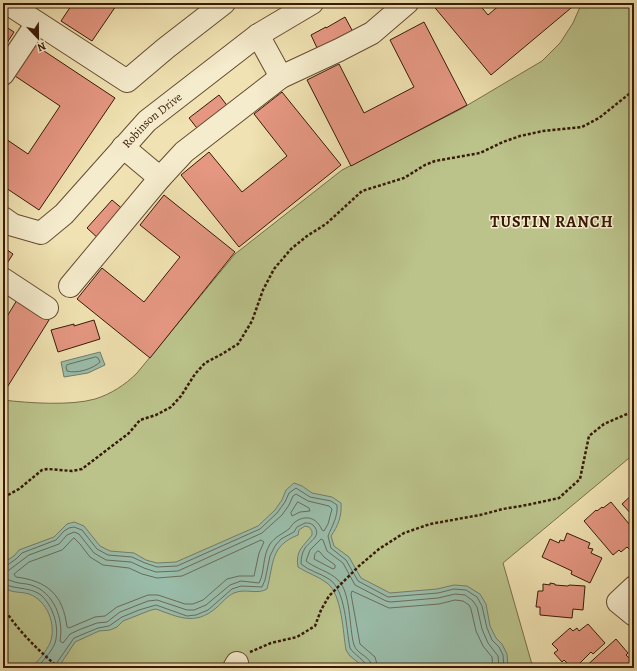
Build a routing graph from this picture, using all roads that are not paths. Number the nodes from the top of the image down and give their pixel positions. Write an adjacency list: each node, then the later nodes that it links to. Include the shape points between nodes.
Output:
1 (7, 3): 5 (street)
2 (224, 3): 5 (street, via 126,81)
3 (312, 3): 6 (street, Robinson Drive)
4 (407, 3): 8 (street, via 372,34)
5 (37, 23): 7 (street)
6 (258, 35): 8 (street); 9 (street, Robinson Drive, via 147,121)
7 (3, 74)
8 (281, 77): 10 (street, via 184,152)
9 (123, 147): 10 (street); 11 (street, Robinson Drive, via 64,214 41,233 13,225)
10 (160, 178): 13 (street)
11 (3, 218)
12 (3, 279): 14 (street)
13 (70, 286)
14 (47, 308)
15 (634, 587): 16 (street)
16 (626, 609)

